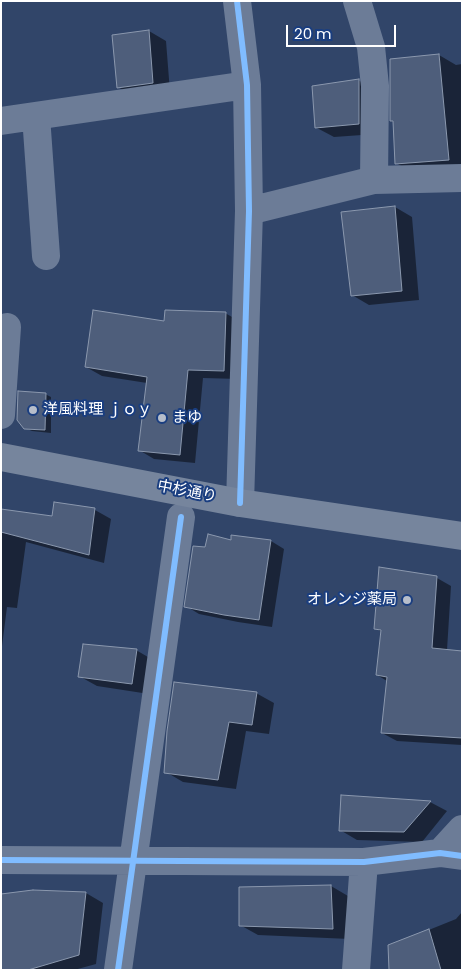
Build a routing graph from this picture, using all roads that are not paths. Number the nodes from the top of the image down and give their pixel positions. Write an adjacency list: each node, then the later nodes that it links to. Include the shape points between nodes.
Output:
1 (237, 1): 3 (street)
2 (357, 1): 7 (street, via 371,48 375,86)
3 (247, 86): 4 (street); 8 (street)
4 (36, 116): 5 (street); 9 (street)
5 (1, 121)
6 (462, 178): 7 (street)
7 (374, 180): 8 (street)
8 (249, 211): 13 (street)
9 (46, 256)
10 (7, 327): 11 (street)
11 (1, 416)
12 (1, 457): 13 (main road, 中杉通り)
13 (240, 503): 15 (main road, 中杉通り)
14 (182, 517): 19 (street)
15 (462, 536)
16 (462, 828): 17 (street)
17 (451, 854): 20 (street)
18 (1, 860): 19 (street)
19 (133, 860): 20 (street); 21 (street)
20 (364, 862): 22 (street)
21 (118, 970)
22 (356, 970)

